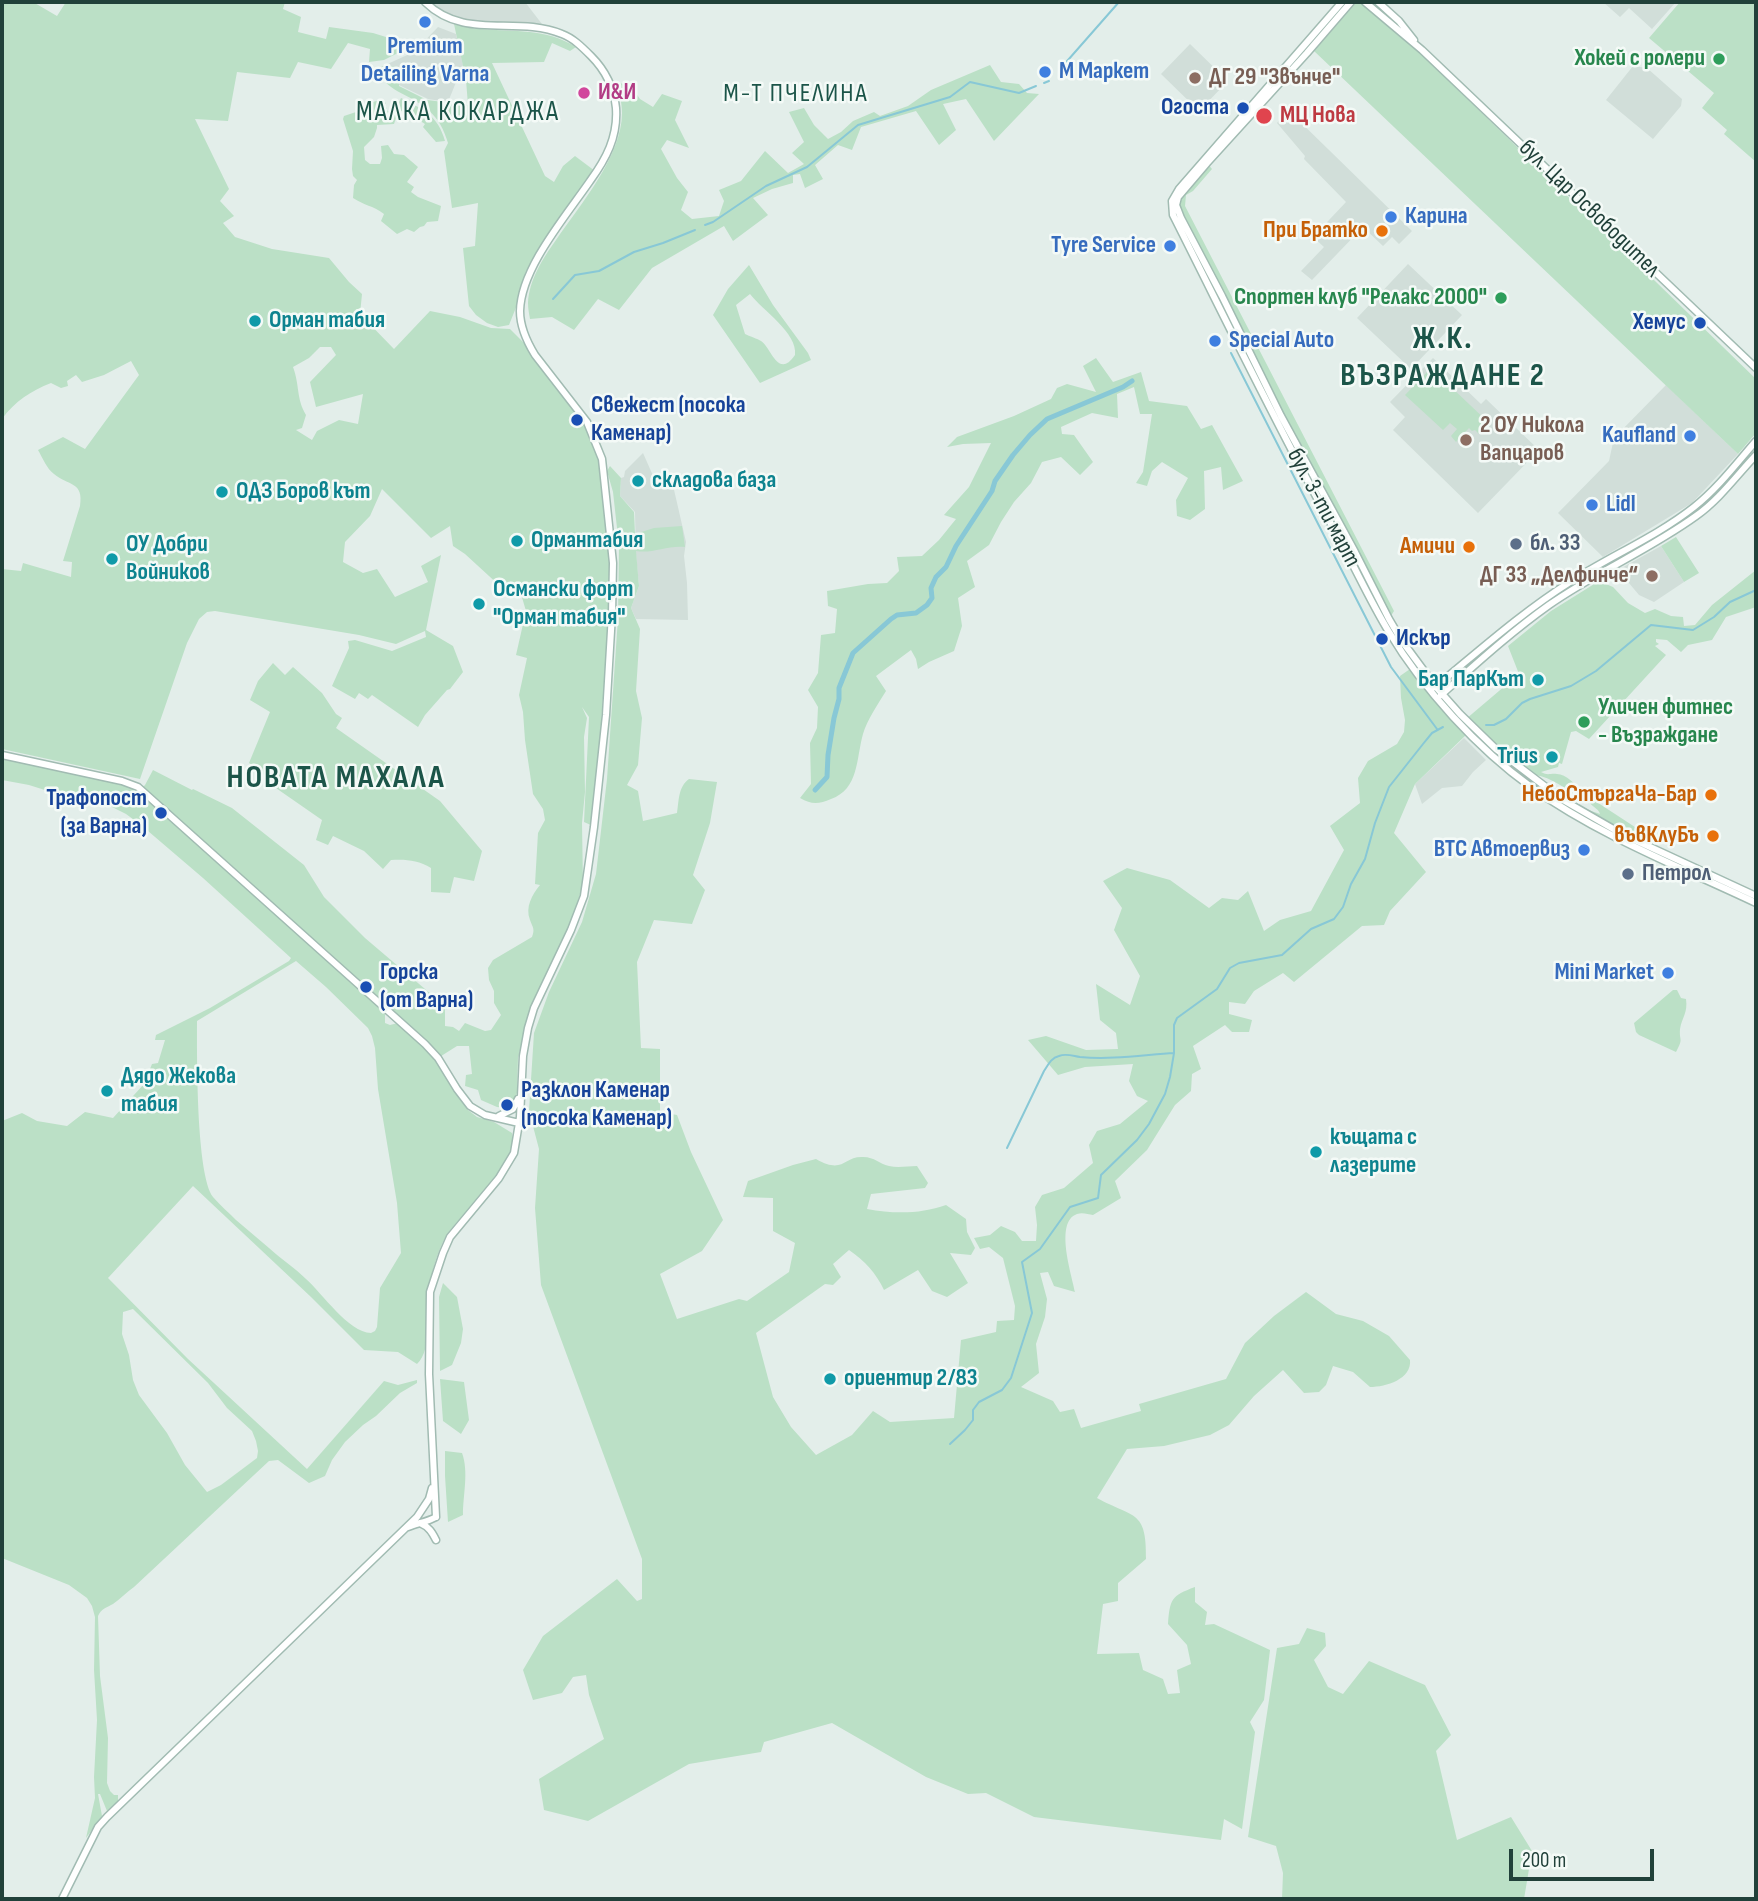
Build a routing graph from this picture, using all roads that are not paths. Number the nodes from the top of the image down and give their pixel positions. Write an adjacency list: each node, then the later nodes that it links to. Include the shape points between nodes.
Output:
1 (425, 2): 15 (street, via 456,21 545,28 563,34 577,42 607,77 616,110 609,153 539,256 521,296 521,323 529,345 587,422 602,459 612,588 606,715 586,882 579,911 528,1028)
2 (1341, 2): 10 (street, бул. 3-ти март, via 1187,178 1173,197 1172,211 1270,410 1389,632)
3 (1351, 2): 10 (street, бул. 3-ти март, via 1199,172 1176,205 1280,416 1389,619)
4 (1365, 2): 6 (street, бул. Цар Освободител)
5 (1378, 2): 6 (street, бул. Цар Освободител)
6 (1422, 50): 7 (street, бул. Цар Освободител)
7 (1756, 368)
8 (1756, 441): 10 (street, via 1690,510 1572,580 1503,629)
9 (1756, 454): 11 (street, via 1697,515 1550,604)
10 (1433, 689): 11 (street, бул. 3-ти март)
11 (1440, 696): 13 (street, бул. 3-ти март, via 1496,749 1563,800 1622,834); 14 (street, бул. 3-ти март, via 1494,755 1557,804 1632,846)
12 (2, 755): 16 (street, via 138,788 425,1044 470,1106)
13 (1756, 896)
14 (1756, 903)
15 (521, 1094): 16 (street, via 513,1110); 17 (street)
16 (493, 1116): 17 (street); 18 (street)
17 (519, 1123): 18 (street)
18 (518, 1134): 19 (street, via 509,1163 450,1237 430,1292)
19 (434, 1483): 20 (street); 20 (street, via 436,1517 424,1515)
20 (417, 1520): 21 (street); 22 (street, via 107,1817)
21 (436, 1540)
22 (62, 1899)

